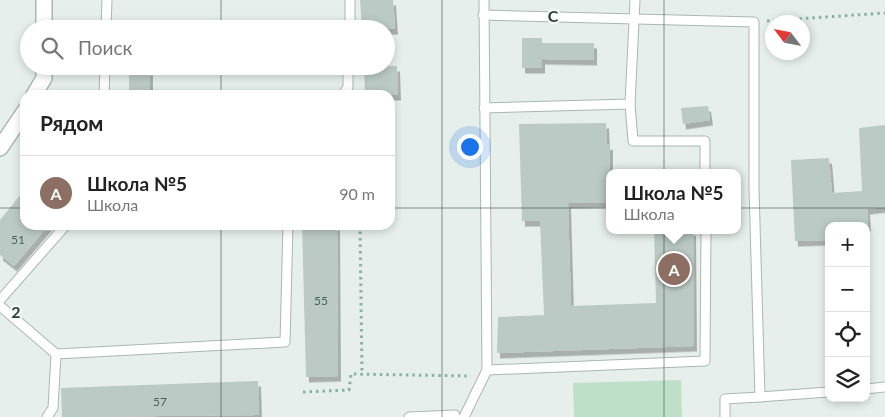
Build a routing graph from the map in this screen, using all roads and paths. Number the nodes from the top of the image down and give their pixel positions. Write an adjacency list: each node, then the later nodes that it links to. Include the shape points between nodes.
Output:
1 (44, 0): 9 (street)
2 (107, 0): 10 (lane)
3 (350, 0): 11 (lane)
4 (484, 0): 7 (lane)
5 (635, 0): 8 (lane)
6 (885, 13): 12 (path)
7 (483, 15): 8 (lane); 20 (lane)
8 (633, 19): 12 (lane); 19 (lane)
9 (44, 20)
10 (106, 20)
11 (350, 20)
12 (754, 22): 37 (lane, via 754,189)
13 (44, 75): 16 (street)
14 (105, 75): 17 (lane)
15 (348, 75): 18 (lane)
16 (37, 90)
17 (104, 90)
18 (346, 90)
19 (630, 104): 20 (lane); 23 (lane, via 633,141 705,141)
20 (484, 108): 31 (lane)
21 (20, 118): 22 (street)
22 (0, 148)
23 (705, 169)
24 (62, 230): 28 (lane)
25 (288, 230): 30 (lane, via 286,342)
26 (360, 230): 32 (path)
27 (706, 234): 31 (lane, via 705,361)
28 (0, 300)
29 (0, 306): 30 (lane)
30 (56, 354): 38 (lane, via 53,408)
31 (485, 373): 32 (path); 41 (lane)
32 (362, 374): 35 (path, via 351,374 349,390)
33 (885, 387): 34 (lane)
34 (870, 389)
35 (303, 392)
36 (825, 392): 37 (lane)
37 (760, 397): 42 (lane, via 725,399)
38 (47, 417)
39 (408, 417): 40 (lane)
40 (456, 417)
41 (464, 417)
42 (725, 417)

